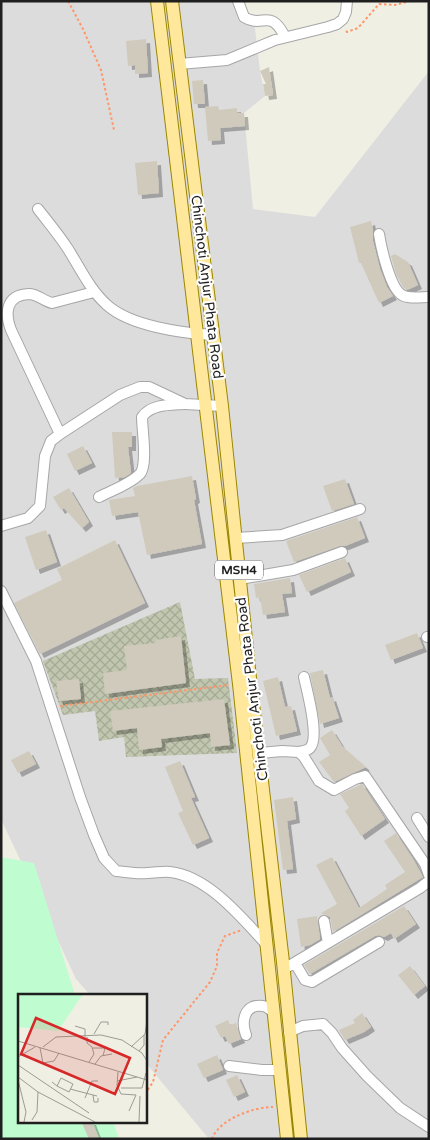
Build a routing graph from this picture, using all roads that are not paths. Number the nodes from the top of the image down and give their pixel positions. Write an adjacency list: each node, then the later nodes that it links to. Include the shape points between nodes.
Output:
1 (157, 1): 11 (main road, Chinchoti Anjur Phata Road / MSH4)
2 (172, 1): 6 (main road, Chinchoti Anjur Phata Road / MSH4)
3 (238, 1): 5 (street, via 244,16 276,22)
4 (347, 1): 5 (street, via 346,12 337,24)
5 (285, 36): 6 (street, via 227,60)
6 (178, 64): 12 (main road, Chinchoti Anjur Phata Road / MSH4)
7 (38, 209): 9 (street)
8 (379, 234): 10 (street, via 386,265 399,293)
9 (94, 292): 11 (street, via 108,307 128,318); 16 (street, via 52,303 28,294 7,308 11,330)
10 (429, 297)
11 (197, 334): 12 (street); 14 (main road, Chinchoti Anjur Phata Road / MSH4)
12 (212, 335): 15 (main road, Chinchoti Anjur Phata Road / MSH4)
13 (186, 404): 14 (street); 16 (street, via 149,387 132,389); 17 (street, via 152,408 145,412 142,417 143,468 130,481)
14 (206, 405): 15 (street); 35 (main road, Chinchoti Anjur Phata Road / MSH4)
15 (222, 406): 20 (main road, Chinchoti Anjur Phata Road / MSH4)
16 (60, 434): 19 (street, via 51,441 46,456 40,506 28,518)
17 (99, 496)
18 (360, 510): 20 (street, via 282,535)
19 (1, 526)
20 (236, 538): 22 (main road, Chinchoti Anjur Phata Road / MSH4)
21 (342, 552): 22 (street, via 293,570)
22 (240, 579): 26 (main road, Chinchoti Anjur Phata Road / MSH4)
23 (1, 591): 35 (street, via 36,661 80,797 104,858 116,871 169,872 189,876 212,891)
24 (304, 677): 25 (street, via 313,743 306,751)
25 (299, 752): 26 (street); 29 (street, via 319,781 334,790 365,776)
26 (260, 753): 37 (main road, Chinchoti Anjur Phata Road / MSH4)
27 (418, 818): 28 (street)
28 (429, 837)
29 (425, 856): 30 (street)
30 (429, 875)
31 (429, 881): 34 (street)
32 (324, 921): 34 (street)
33 (379, 942): 36 (street, via 312,982 305,980)
34 (328, 943): 36 (street)
35 (267, 945): 38 (main road, Chinchoti Anjur Phata Road / MSH4)
36 (295, 963): 37 (street)
37 (284, 975): 38 (main road); 40 (main road, Chinchoti Anjur Phata Road / MSH4)
38 (270, 981): 39 (main road, Chinchoti Anjur Phata Road / MSH4)
39 (274, 1012): 41 (street, via 264,1006 250,1009 243,1021); 43 (main road, Chinchoti Anjur Phata Road / MSH4)
40 (289, 1032): 44 (street, via 302,1026 323,1024 366,1076 400,1108); 46 (main road, Chinchoti Anjur Phata Road / MSH4)
41 (246, 1035)
42 (229, 1066): 43 (street)
43 (280, 1070): 45 (main road, Chinchoti Anjur Phata Road / MSH4)
44 (429, 1127)
45 (287, 1139)
46 (301, 1139)

